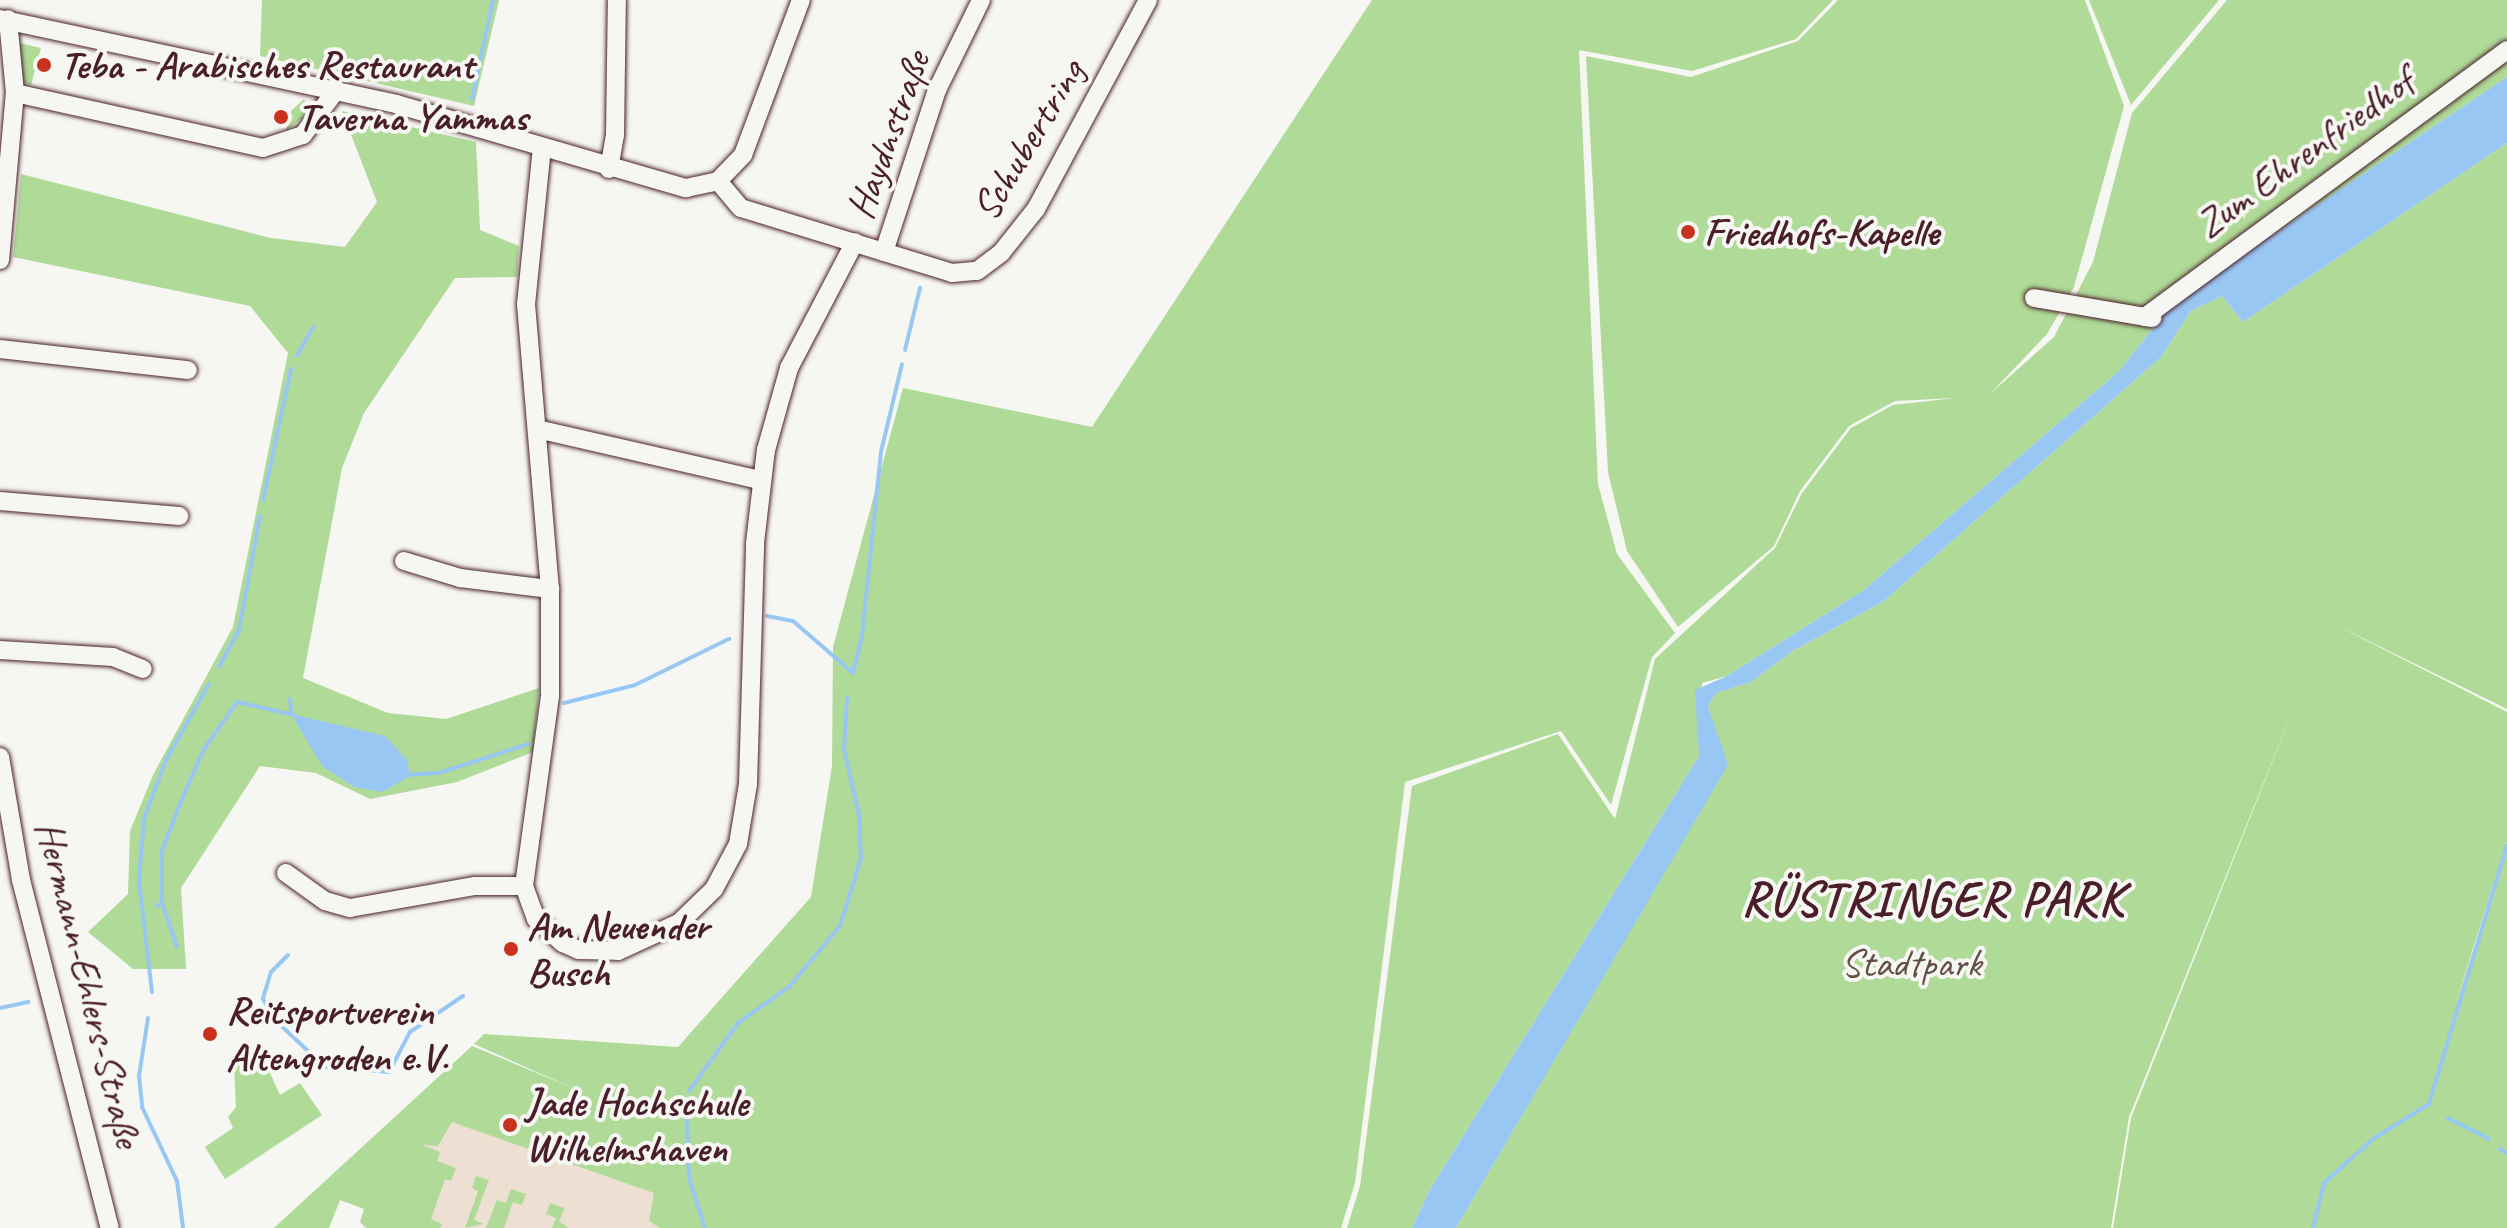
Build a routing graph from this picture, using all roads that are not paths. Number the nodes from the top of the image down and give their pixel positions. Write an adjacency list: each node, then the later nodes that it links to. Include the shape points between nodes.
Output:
1 (617, 0): 11 (street, via 615,135)
2 (801, 0): 12 (street, via 743,155)
3 (981, 0): 14 (street, Haydnstraße, via 937,90)
4 (1148, 0): 14 (street, Schubertring, via 1040,203 1001,253 977,271 952,273)
5 (4, 19): 7 (street); 8 (street)
6 (2507, 50): 16 (street, Zum Ehrenfriedhof, via 2148,317)
7 (15, 93): 8 (street, via 263,148 303,135); 9 (street)
8 (334, 93): 10 (street, via 396,104)
9 (6, 142): 15 (street)
10 (542, 147): 11 (street); 19 (street, via 526,304)
11 (609, 169): 12 (street, via 686,188)
12 (718, 181): 13 (street, Schubertring, via 741,208)
13 (855, 242): 14 (street, Schubertring); 20 (street, via 789,368)
14 (884, 252)
15 (0, 260)
16 (2034, 298)
17 (0, 349): 18 (street)
18 (188, 370)
19 (537, 429): 20 (street); 24 (street)
20 (760, 480): 29 (street, via 745,819 728,868 679,923 618,951 579,950 563,943 536,919)
21 (0, 501): 22 (street)
22 (179, 516)
23 (404, 561): 24 (street, via 460,578)
24 (550, 589): 29 (street, via 548,734)
25 (0, 650): 26 (street, via 113,657)
26 (143, 669)
27 (0, 757): 30 (street, Hermann-Ehlers-Straße, via 21,880)
28 (286, 873): 29 (street, via 325,901 350,908 475,886)
29 (524, 886)
30 (110, 1228)

